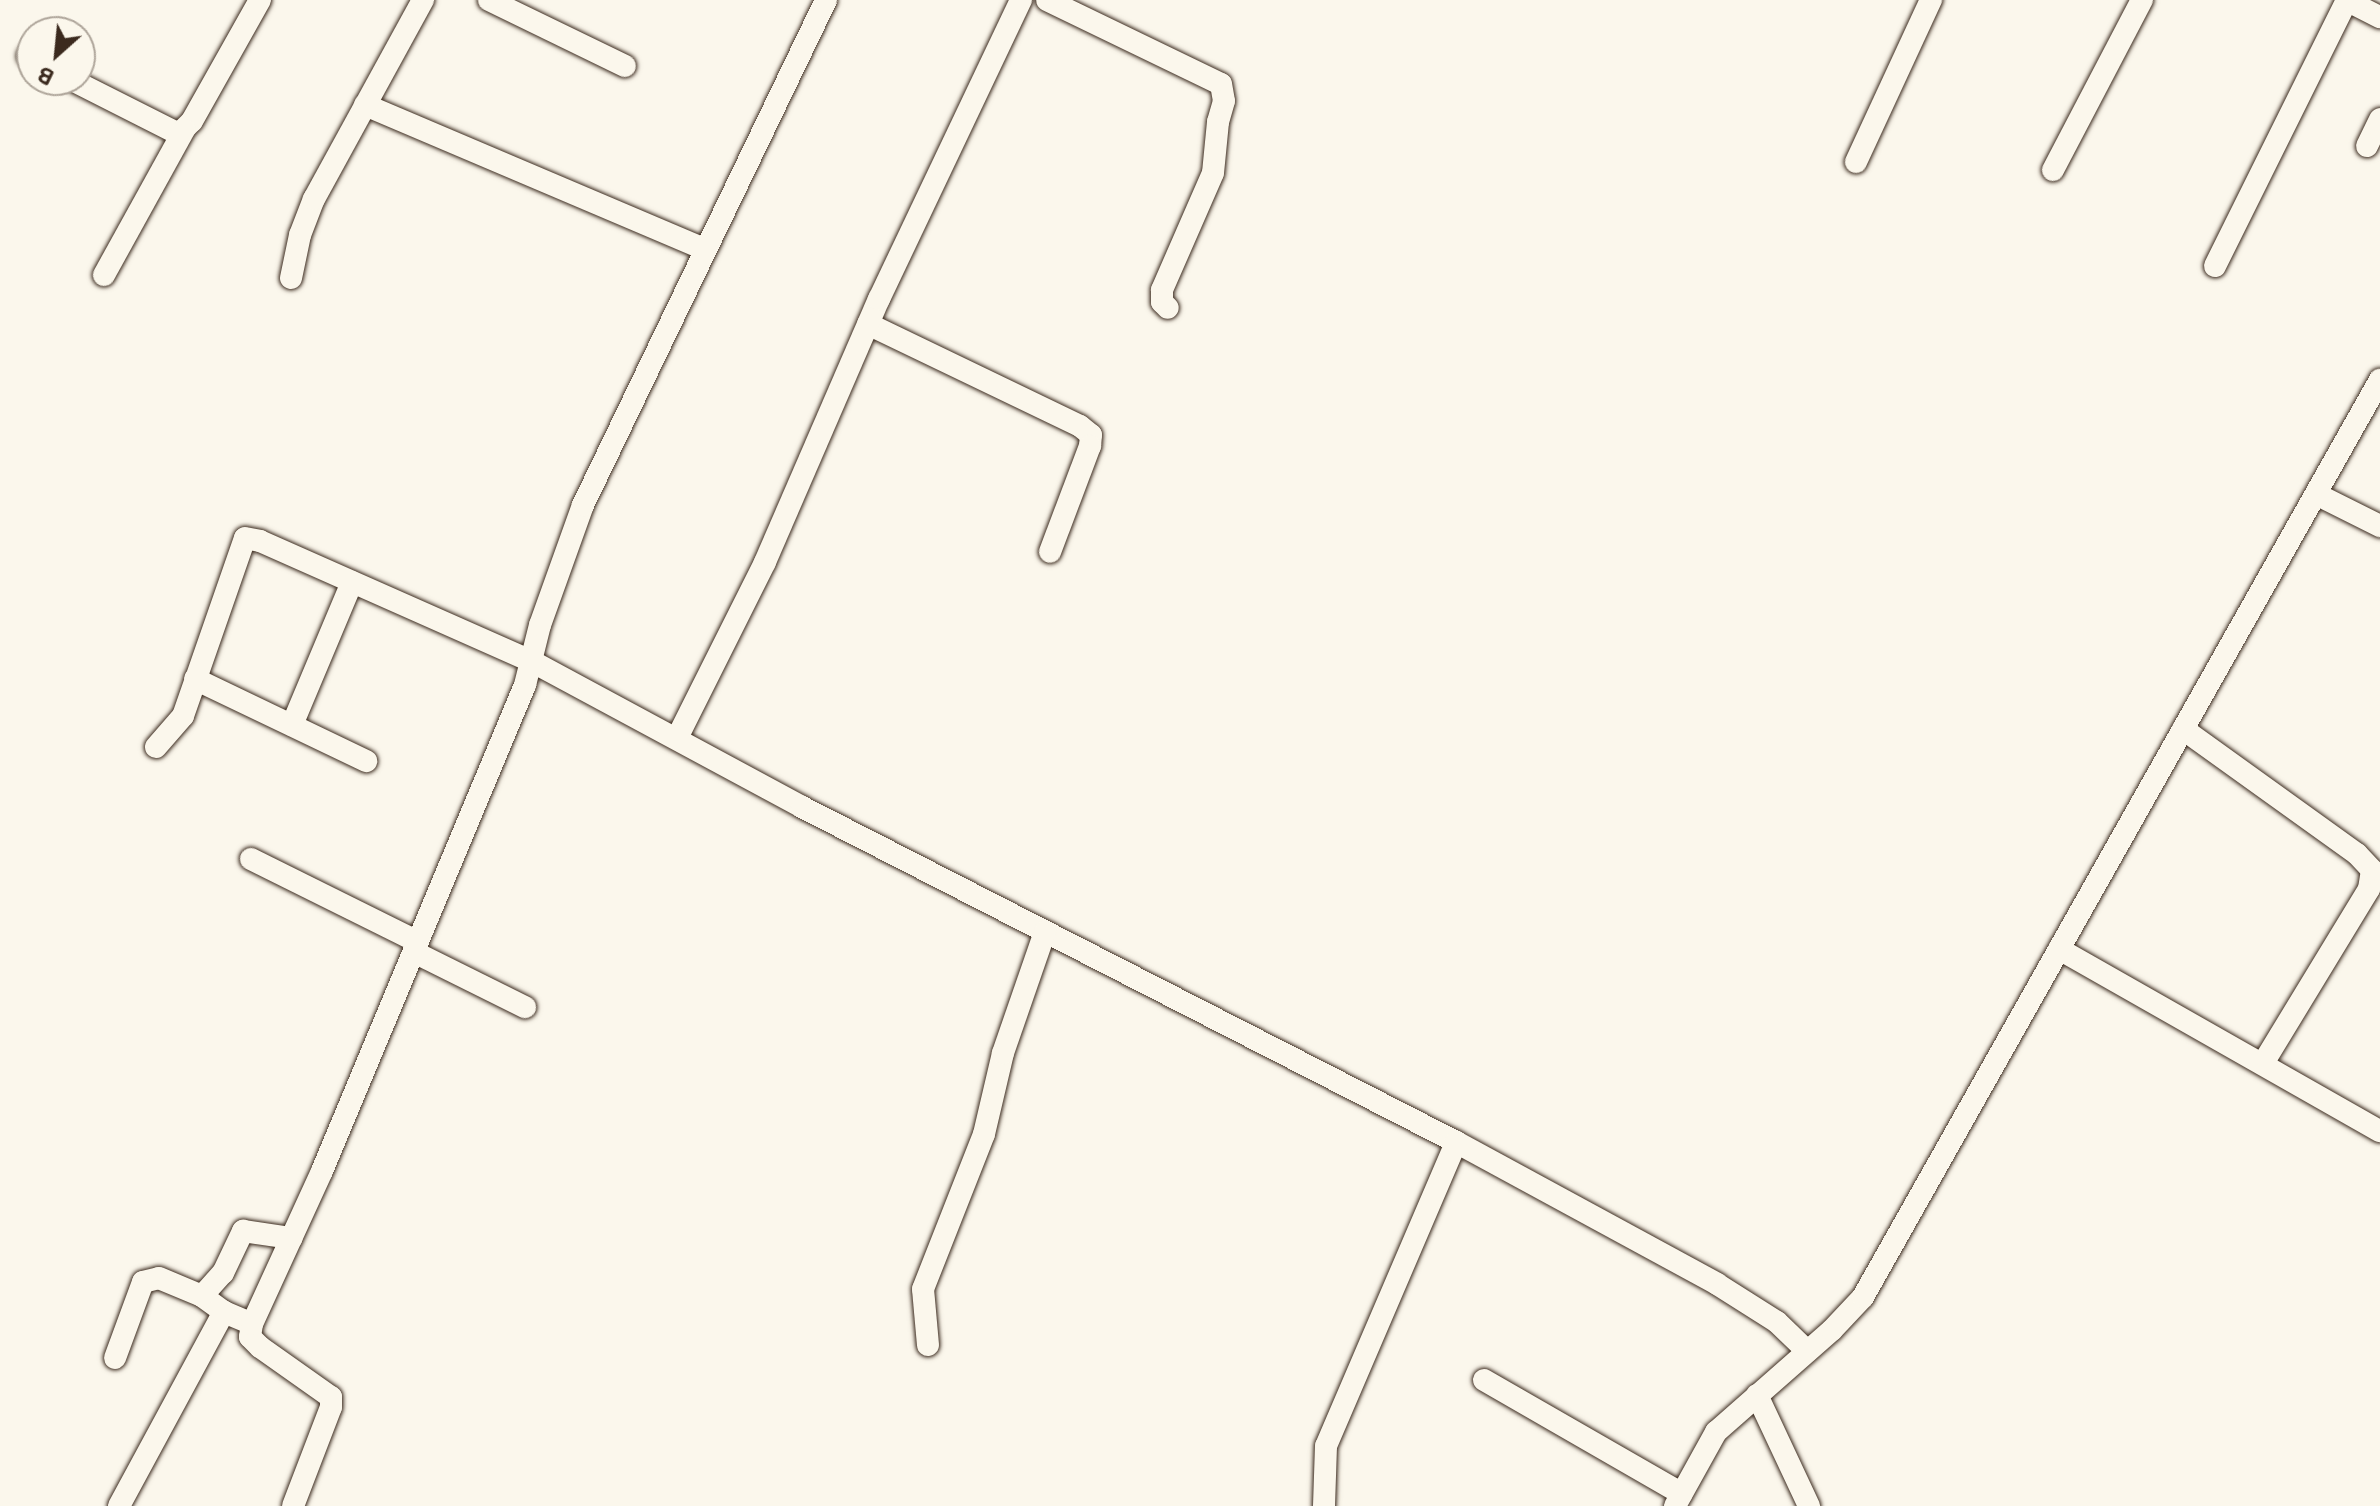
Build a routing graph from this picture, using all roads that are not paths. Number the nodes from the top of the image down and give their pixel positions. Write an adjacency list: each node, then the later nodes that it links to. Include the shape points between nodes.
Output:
1 (260, 0): 15 (street)
2 (423, 0): 13 (street)
3 (489, 0): 11 (street)
4 (826, 0): 19 (street)
5 (1021, 0): 24 (street)
6 (1047, 0): 23 (street, via 1221,84 1224,101 1213,173 1162,290)
7 (1931, 0): 17 (street)
8 (2142, 0): 18 (street)
9 (2346, 0): 10 (street); 20 (street)
10 (2380, 17)
11 (625, 66)
12 (96, 93): 15 (street, via 173,134)
13 (365, 105): 19 (street); 22 (street, via 314,199)
14 (2380, 119): 16 (street)
15 (184, 130): 21 (street)
16 (2367, 146)
17 (1856, 162)
18 (2053, 170)
19 (704, 249): 30 (street, via 583,505 540,625)
20 (2215, 266)
21 (104, 275)
22 (291, 278)
23 (1168, 308)
24 (868, 324): 28 (street, via 1091,435); 34 (street, via 765,562)
25 (2380, 380): 26 (street)
26 (2316, 494): 27 (street); 33 (street)
27 (2380, 526)
28 (1050, 552)
29 (352, 582): 30 (street); 31 (street, via 245,538); 32 (street)
30 (533, 662): 34 (street); 39 (street)
31 (195, 679): 32 (street); 35 (street, via 183,716)
32 (292, 725): 36 (street)
33 (2183, 729): 40 (street); 42 (street, via 2372,870 2369,889)
34 (677, 738): 38 (street)
35 (156, 747)
36 (366, 761)
37 (251, 859): 39 (street)
38 (1045, 932): 44 (street); 49 (street, via 1003,1053 984,1134 923,1289)
39 (416, 947): 41 (street); 45 (street)
40 (2059, 949): 42 (street); 50 (street, via 1863,1297)
41 (525, 1007)
42 (2263, 1063): 43 (street)
43 (2380, 1131)
44 (1456, 1142): 50 (street, via 1717,1284 1777,1322); 57 (street, via 1326,1446)
45 (291, 1238): 46 (street, via 243,1231 223,1273); 48 (street)
46 (202, 1296): 47 (street); 51 (street, via 159,1278 143,1282)
47 (224, 1312): 48 (street); 55 (street)
48 (252, 1324): 56 (street, via 250,1337 331,1397)
49 (928, 1345)
50 (1807, 1351): 53 (street)
51 (115, 1358)
52 (1484, 1380): 54 (street)
53 (1757, 1395): 54 (street, via 1716,1432); 58 (street)
54 (1678, 1500)
55 (119, 1506)
56 (293, 1506)
57 (1324, 1506)
58 (1809, 1506)

